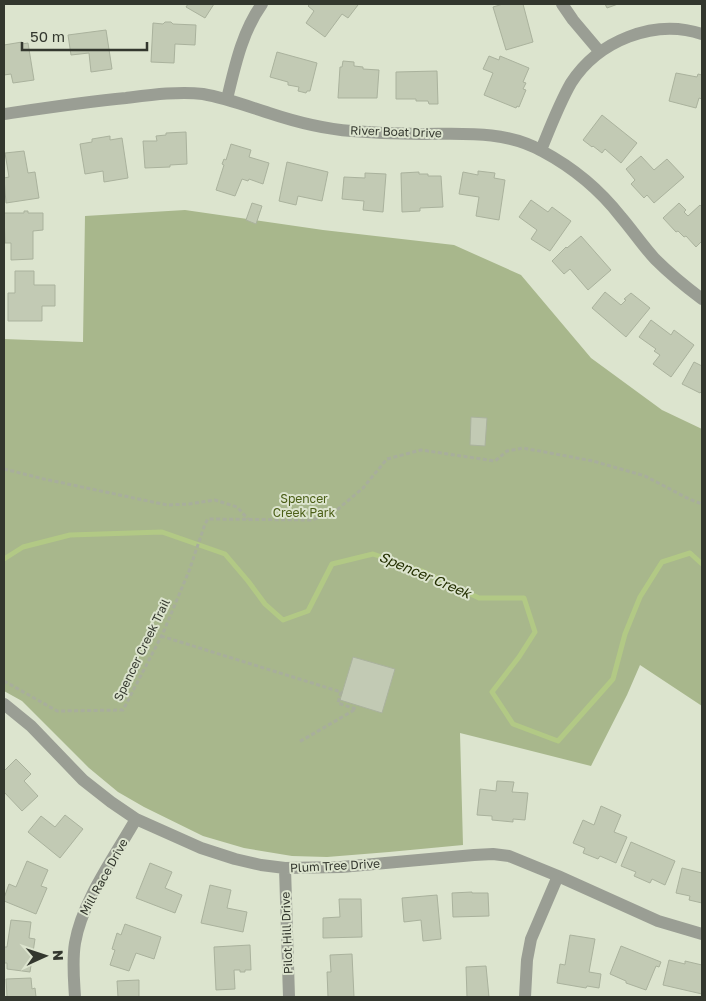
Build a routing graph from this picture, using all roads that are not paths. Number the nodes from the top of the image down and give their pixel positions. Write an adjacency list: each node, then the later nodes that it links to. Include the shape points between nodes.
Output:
1 (262, 4): 5 (street, via 244,36)
2 (562, 4): 4 (street)
3 (702, 34): 4 (street, via 661,29 620,39)
4 (600, 52): 7 (street, via 572,83)
5 (227, 99): 6 (street, River Boat Drive, via 201,94 161,94); 7 (street, River Boat Drive, via 305,124 348,131 488,135 520,141)
6 (4, 114)
7 (541, 150): 8 (street, River Boat Drive, via 577,174 602,196 655,259)
8 (702, 299)
9 (4, 704): 10 (street, Plum Tree Drive, via 31,726 83,780)
10 (136, 819): 11 (street, Plum Tree Drive, via 200,848 235,859); 14 (street, Mill Race Drive, via 90,897 80,922 74,944)
11 (285, 868): 12 (street, Plum Tree Drive, via 493,854 509,856); 15 (street, Pilot Hill Drive)
12 (558, 876): 13 (street, Plum Tree Drive, via 658,921); 16 (street, via 531,938)
13 (702, 934)
14 (75, 997)
15 (289, 997)
16 (525, 997)

